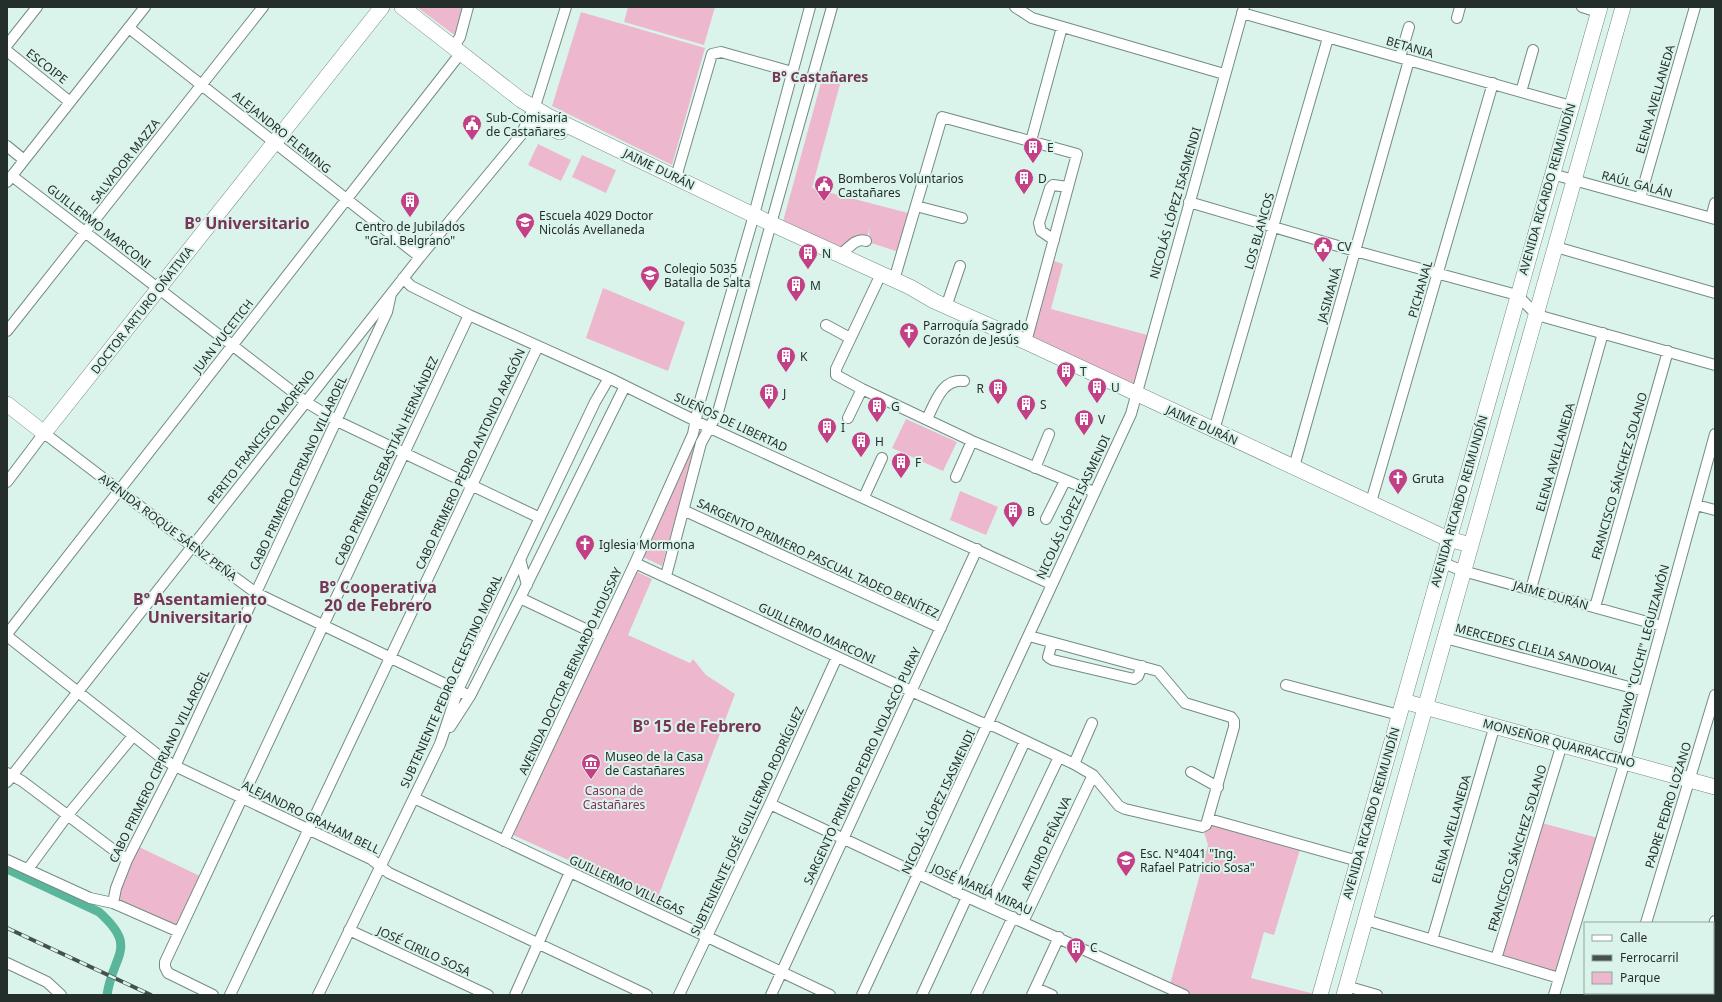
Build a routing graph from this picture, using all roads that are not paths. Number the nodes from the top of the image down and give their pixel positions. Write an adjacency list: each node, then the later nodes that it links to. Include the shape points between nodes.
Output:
1 (37, 7): 23 (street)
2 (145, 7): 21 (street)
3 (263, 7): 31 (street, SALVADOR MAZZA)
4 (382, 7): 37 (street, DOCTOR ARTURO OÑATIVIA)
5 (402, 7): 25 (street, JAIME DURÁN)
6 (468, 7): 25 (street, JUAN VUCETICH)
7 (554, 7): 15 (street)
8 (810, 7): 28 (street, AVENIDA DOCTOR BERNARDO HOUSSAY)
9 (832, 7): 54 (street)
10 (1016, 7): 20 (street, via 1032,18)
11 (1460, 7): 18 (street)
12 (1582, 7): 16 (street)
13 (1624, 7): 44 (street, AVENIDA RICARDO REIMUNDÍN)
14 (1695, 7): 46 (street, ELENA AVELLANEDA)
15 (565, 9): 35 (street, PERITO FRANCISCO MORENO)
16 (1599, 9): 34 (street, AVENIDA RICARDO REIMUNDÍN)
17 (1243, 10): 22 (street, BETANIA); 29 (street, NICOLÁS LÓPEZ ISASMENDI)
18 (1458, 18)
19 (1409, 26): 27 (street, JASIMANÁ)
20 (1062, 27): 29 (street); 38 (street)
21 (129, 28): 31 (street, ALEJANDRO FLEMING); 33 (street)
22 (1328, 38): 27 (street, BETANIA); 55 (street, LOS BLANCOS)
23 (7, 45)
24 (1533, 50): 32 (street)
25 (456, 51): 35 (street, JAIME DURÁN); 47 (street, JUAN VUCETICH)
26 (7, 52): 33 (street, ESCOIPE)
27 (1404, 58): 30 (street, BETANIA); 60 (street, JASIMANÁ)
28 (792, 72): 42 (street, via 721,52 712,54); 51 (street, AVENIDA DOCTOR BERNARDO HOUSSAY)
29 (1224, 74): 48 (street, NICOLÁS LÓPEZ ISASMENDI)
30 (1493, 83): 32 (street, BETANIA); 64 (street, PICHANAL)
31 (202, 84): 37 (street, ALEJANDRO FLEMING); 56 (street, SALVADOR MAZZA)
32 (1521, 92): 34 (street, BETANIA)
33 (70, 102): 40 (street)
34 (1571, 106): 41 (street, AVENIDA RICARDO REIMUNDÍN)
35 (534, 108): 36 (street, PERITO FRANCISCO MORENO); 42 (street, JAIME DURÁN)
36 (528, 123): 51 (street, JAIME DURÁN, via 550,127); 62 (street, PERITO FRANCISCO MORENO, via 521,135)
37 (274, 142): 47 (street, ALEJANDRO FLEMING); 67 (street, DOCTOR ARTURO OÑATIVIA)
38 (1031, 142): 45 (street, via 1077,154); 50 (street, via 942,116)
39 (7, 146): 40 (street)
40 (24, 160): 43 (street)
41 (1552, 174): 44 (street, RAÚL GALÁN); 70 (street, AVENIDA RICARDO REIMUNDÍN)
42 (676, 177): 51 (street, JAIME DURÁN)
43 (9, 179): 56 (street, GUILLERMO MARCONI)
44 (1574, 181): 46 (street, RAÚL GALÁN); 59 (street, AVENIDA RICARDO REIMUNDÍN)
45 (1068, 187): 57 (street); 57 (street, via 1053,185 1050,188 1039,223 1041,231)
46 (1640, 198): 53 (street, RAÚL GALÁN)
47 (346, 200): 62 (street, ALEJANDRO FLEMING); 79 (street, JUAN VUCETICH)
48 (1189, 202): 55 (street); 87 (street, NICOLÁS LÓPEZ ISASMENDI)
49 (1715, 203): 53 (street)
50 (916, 206): 52 (street); 66 (street)
51 (753, 218): 54 (street, JAIME DURÁN); 93 (street, AVENIDA DOCTOR BERNARDO HOUSSAY)
52 (962, 218)
53 (1713, 219)
54 (770, 227): 61 (street, JAIME DURÁN); 66 (street, JAIME DURÁN); 94 (street, via 718,412)
55 (1274, 227): 60 (street); 95 (street, LOS BLANCOS)
56 (86, 232): 67 (street, GUILLERMO MARCONI); 75 (street, SALVADOR MAZZA)
57 (1054, 240): 78 (street)
58 (866, 242): 61 (street, via 856,242)
59 (1556, 247): 69 (street); 73 (street, AVENIDA RICARDO REIMUNDÍN)
60 (1355, 251): 64 (street); 102 (street, JASIMANÁ)
61 (840, 255): 66 (street, JAIME DURÁN)
62 (420, 257): 65 (street, PERITO FRANCISCO MORENO)
63 (960, 266): 71 (street)
64 (1438, 272): 70 (street); 113 (street, PICHANAL)
65 (403, 278): 68 (street, PERITO FRANCISCO MORENO); 72 (street, SUEÑOS DE LIBERTAD, via 411,286)
66 (884, 279): 71 (street, JAIME DURÁN); 77 (street)
67 (159, 289): 79 (street, GUILLERMO MARCONI); 96 (street, DOCTOR ARTURO OÑATIVIA)
68 (392, 292): 88 (street, PERITO FRANCISCO MORENO); 92 (street, CABO PRIMERO CIPRIANO VILLAROEL, via 387,312)
69 (1715, 293)
70 (1517, 295): 73 (street); 119 (street, AVENIDA RICARDO REIMUNDÍN)
71 (940, 304): 78 (street, JAIME DURÁN)
72 (469, 315): 80 (street, SUEÑOS DE LIBERTAD); 100 (street, CABO PRIMERO SEBASTIÁN HERNÁNDEZ)
73 (1537, 315): 76 (street); 120 (street, AVENIDA RICARDO REIMUNDÍN)
74 (826, 325): 77 (street)
75 (7, 331)
76 (1603, 333): 81 (street); 130 (street, ELENA AVELLANEDA)
77 (850, 338): 86 (street, via 836,369 836,375)
78 (1026, 342): 87 (street, JAIME DURÁN)
79 (232, 345): 88 (street, GUILLERMO MARCONI); 110 (street, JUAN VUCETICH)
80 (538, 346): 83 (street, SUEÑOS DE LIBERTAD); 109 (street, CABO PRIMERO PEDRO ANTONIO ARAGÓN)
81 (1668, 351): 82 (street); 133 (street, FRANCISCO SÁNCHEZ SOLANO)
82 (1715, 364)
83 (609, 378): 85 (street, SUEÑOS DE LIBERTAD); 105 (street, SUBTENIENTE PEDRO CELESTINO MORAL)
84 (964, 381): 91 (street, via 950,382 944,387)
85 (626, 386): 93 (street, SUEÑOS DE LIBERTAD); 107 (street)
86 (862, 389): 90 (street); 91 (street)
87 (1136, 394): 95 (street, JAIME DURÁN); 111 (street, NICOLÁS LÓPEZ ISASMENDI, via 1131,414)
88 (306, 402): 92 (street, GUILLERMO MARCONI); 121 (street, PERITO FRANCISCO MORENO)
89 (7, 404): 96 (street, AVENIDA ROQUE SÁENZ PEÑA)
90 (848, 418)
91 (927, 419): 99 (street)
92 (337, 421): 100 (street, GUILLERMO MARCONI); 131 (street, CABO PRIMERO CIPRIANO VILLAROEL)
93 (696, 421): 94 (street, SUEÑOS DE LIBERTAD); 125 (street, AVENIDA DOCTOR BERNARDO HOUSSAY, via 693,434)
94 (710, 428): 112 (street, SUEÑOS DE LIBERTAD); 116 (street, via 701,443)
95 (1214, 430): 102 (street, JAIME DURÁN)
96 (44, 433): 108 (street, DOCTOR ARTURO OÑATIVIA); 110 (street, AVENIDA ROQUE SÁENZ PEÑA)
97 (1049, 434): 103 (street)
98 (1715, 437): 114 (street, GUSTAVO "CUCHI" LEGUIZAMÓN)
99 (972, 441): 103 (street); 104 (street)
100 (404, 453): 109 (street, GUILLERMO MARCONI); 134 (street, CABO PRIMERO SEBASTIÁN HERNÁNDEZ)
101 (882, 458): 112 (street)
102 (1294, 467): 113 (street, JAIME DURÁN)
103 (1034, 468): 106 (street)
104 (956, 477)
105 (558, 480): 107 (street); 117 (street, SUBTENIENTE PEDRO CELESTINO MORAL)
106 (1065, 480): 111 (street); 118 (street)
107 (578, 481): 129 (street)
108 (7, 482)
109 (472, 484): 117 (street, GUILLERMO MARCONI); 143 (street, CABO PRIMERO PEDRO ANTONIO ARAGÓN)
110 (119, 490): 121 (street, AVENIDA ROQUE SÁENZ PEÑA); 137 (street, JUAN VUCETICH)
111 (1094, 492): 128 (street, NICOLÁS LÓPEZ ISASMENDI)
112 (864, 497): 122 (street, SUEÑOS DE LIBERTAD)
113 (1371, 502): 119 (street, JAIME DURÁN)
114 (1696, 505): 115 (street); 135 (street, GUSTAVO "CUCHI" LEGUIZAMÓN)
115 (1715, 510)
116 (684, 511): 127 (street); 136 (street, SARGENTO PRIMERO PASCUAL TADEO BENÍTEZ)
117 (540, 518): 123 (street, SUBTENIENTE PEDRO CELESTINO MORAL)
118 (1046, 519)
119 (1448, 539): 120 (street, JAIME DURÁN); 124 (street, AVENIDA RICARDO REIMUNDÍN)
120 (1471, 545): 126 (street, AVENIDA RICARDO REIMUNDÍN)
121 (192, 546): 131 (street, AVENIDA ROQUE SÁENZ PEÑA); 149 (street, PERITO FRANCISCO MORENO)
122 (977, 549): 128 (street, SUEÑOS DE LIBERTAD); 136 (street, SARGENTO PRIMERO PEDRO NOLASCO PURAY)
123 (520, 559): 129 (street); 146 (street, SUBTENIENTE PEDRO CELESTINO MORAL)
124 (1441, 562): 126 (street, JAIME DURÁN); 152 (street, AVENIDA RICARDO REIMUNDÍN)
125 (635, 563): 127 (street, GUILLERMO MARCONI); 138 (street, AVENIDA DOCTOR BERNARDO HOUSSAY)
126 (1463, 571): 130 (street, JAIME DURÁN); 140 (street, AVENIDA RICARDO REIMUNDÍN)
127 (666, 576): 142 (street, GUILLERMO MARCONI)
128 (1051, 584): 139 (street, NICOLÁS LÓPEZ ISASMENDI)
129 (527, 585): 132 (street)
130 (1531, 589): 133 (street, JAIME DURÁN)
131 (256, 593): 134 (street, AVENIDA ROQUE SÁENZ PEÑA); 165 (street, CABO PRIMERO CIPRIANO VILLAROEL)
132 (520, 598): 138 (street); 151 (street)
133 (1594, 607): 135 (street, JAIME DURÁN)
134 (323, 624): 143 (street, AVENIDA ROQUE SÁENZ PEÑA); 172 (street, CABO PRIMERO SEBASTIÁN HERNÁNDEZ)
135 (1662, 626): 148 (street, GUSTAVO "CUCHI" LEGUIZAMÓN)
136 (941, 628): 147 (street, SARGENTO PRIMERO PEDRO NOLASCO PURAY)
137 (7, 635): 149 (street, ALEJANDRO GRAHAM BELL)
138 (600, 636): 179 (street, AVENIDA DOCTOR BERNARDO HOUSSAY)
139 (1029, 636): 141 (street); 156 (street, NICOLÁS LÓPEZ ISASMENDI)
140 (1445, 638): 148 (street, MERCEDES CLELIA SANDOVAL); 153 (street, AVENIDA RICARDO REIMUNDÍN)
141 (1052, 643): 144 (street); 144 (street, via 1048,657 1053,660 1134,679)
142 (837, 657): 147 (street, GUILLERMO MARCONI); 174 (street, SUBTENIENTE JOSÉ GUILLERMO RODRÍGUEZ)
143 (391, 658): 146 (street, AVENIDA ROQUE SÁENZ PEÑA); 177 (street, CABO PRIMERO PEDRO ANTONIO ARAGÓN)
144 (1142, 666): 171 (street, via 1162,674 1185,703 1226,714 1234,721)
145 (1286, 685): 154 (street)
146 (458, 690): 151 (street, AVENIDA ROQUE SÁENZ PEÑA); 160 (street, SUBTENIENTE PEDRO CELESTINO MORAL)
147 (910, 691): 156 (street, GUILLERMO MARCONI); 178 (street, SARGENTO PRIMERO PEDRO NOLASCO PURAY)
148 (1644, 691): 163 (street, GUSTAVO "CUCHI" LEGUIZAMÓN)
149 (78, 692): 158 (street, ALEJANDRO GRAHAM BELL); 168 (street, PERITO FRANCISCO MORENO)
150 (1715, 695): 169 (street, PADRE PEDRO LOZANO)
151 (470, 696): 160 (street)
152 (1403, 700): 153 (street, MONSEÑOR QUARRACCINO); 154 (street, AVENIDA RICARDO REIMUNDÍN)
153 (1426, 706): 157 (street, MONSEÑOR QUARRACCINO); 192 (street, AVENIDA RICARDO REIMUNDÍN)
154 (1399, 715): 182 (street, AVENIDA RICARDO REIMUNDÍN)
155 (1092, 723): 164 (street)
156 (987, 725): 159 (street, GUILLERMO MARCONI); 186 (street, NICOLÁS LÓPEZ ISASMENDI)
157 (1495, 725): 161 (street, MONSEÑOR QUARRACCINO); 199 (street, ELENA AVELLANEDA)
158 (133, 736): 165 (street, ALEJANDRO GRAHAM BELL); 175 (street)
159 (1025, 741): 162 (street, GUILLERMO MARCONI); 187 (street)
160 (440, 744): 173 (street, SUBTENIENTE PEDRO CELESTINO MORAL)
161 (1562, 744): 163 (street, MONSEÑOR QUARRACCINO); 201 (street, FRANCISCO SÁNCHEZ SOLANO)
162 (1059, 758): 164 (street, GUILLERMO MARCONI); 190 (street)
163 (1625, 761): 169 (street, MONSEÑOR QUARRACCINO); 204 (street, GUSTAVO "CUCHI" LEGUIZAMÓN)
164 (1074, 764): 167 (street, GUILLERMO MARCONI)
165 (175, 766): 172 (street, ALEJANDRO GRAHAM BELL); 181 (street, CABO PRIMERO CIPRIANO VILLAROEL)
166 (1191, 772): 171 (street)
167 (1093, 775): 176 (street, GUILLERMO MARCONI, via 1119,806 1125,809 1202,827); 193 (street, ARTURO PEÑALVA)
168 (9, 777): 175 (street, via 22,781)
169 (1688, 779): 170 (street, MONSEÑOR QUARRACCINO); 194 (street, PADRE PEDRO LOZANO)
170 (1715, 787)
171 (1218, 788): 176 (street)
172 (241, 797): 177 (street, ALEJANDRO GRAHAM BELL); 196 (street, CABO PRIMERO SEBASTIÁN HERNÁNDEZ)
173 (414, 798): 179 (street, GUILLERMO VILLEGAS); 183 (street, SUBTENIENTE PEDRO CELESTINO MORAL)
174 (770, 804): 178 (street, JOSÉ MARÍA MIRAU); 198 (street, SUBTENIENTE JOSÉ GUILLERMO RODRÍGUEZ)
175 (68, 816): 181 (street); 184 (street)
176 (1209, 819): 182 (street)
177 (309, 830): 183 (street, ALEJANDRO GRAHAM BELL, via 371,859); 209 (street, CABO PRIMERO PEDRO ANTONIO ARAGÓN)
178 (843, 838): 186 (street, JOSÉ MARÍA MIRAU); 203 (street, SARGENTO PRIMERO PEDRO NOLASCO PURAY)
179 (504, 841): 185 (street, GUILLERMO VILLEGAS)
180 (7, 860): 184 (street)
181 (127, 860): 189 (street, CABO PRIMERO CIPRIANO VILLAROEL)
182 (1358, 861): 222 (street, AVENIDA RICARDO REIMUNDÍN)
183 (380, 866): 195 (street, SUBTENIENTE PEDRO CELESTINO MORAL); 200 (street, ALEJANDRO GRAHAM BELL, via 389,873)
184 (28, 869): 189 (street, via 90,898)
185 (570, 872): 198 (street, GUILLERMO VILLEGAS); 200 (street)
186 (919, 875): 187 (street, JOSÉ MARÍA MIRAU); 217 (street, NICOLÁS LÓPEZ ISASMENDI)
187 (955, 892): 188 (street, JOSÉ MARÍA MIRAU)
188 (967, 897): 190 (street, JOSÉ MARÍA MIRAU); 218 (street)
189 (112, 903): 196 (street)
190 (988, 906): 191 (street, JOSÉ MARÍA MIRAU)
191 (1013, 917): 193 (street, JOSÉ MARÍA MIRAU); 219 (street)
192 (1366, 920): 199 (street); 205 (street, AVENIDA RICARDO REIMUNDÍN)
193 (1023, 922): 197 (street, JOSÉ MARÍA MIRAU)
194 (1646, 922)
195 (349, 930): 210 (street, SUBTENIENTE PEDRO CELESTINO MORAL); 211 (street, JOSÉ CIRILO SOSA)
196 (179, 932): 208 (street, CABO PRIMERO SEBASTIÁN HERNÁNDEZ, via 165,967 168,972)
197 (1059, 937): 206 (street); 221 (street, JOSÉ MARÍA MIRAU)
198 (707, 938): 203 (street, GUILLERMO VILLEGAS); 214 (street, SUBTENIENTE JOSÉ GUILLERMO RODRÍGUEZ)
199 (1432, 940): 201 (street)
200 (539, 943): 212 (street); 213 (street, ALEJANDRO GRAHAM BELL)
201 (1496, 959): 204 (street)
202 (7, 963): 207 (street, via 47,982)
203 (782, 972): 215 (street, SARGENTO PRIMERO PEDRO NOLASCO PURAY); 216 (street, GUILLERMO VILLEGAS)
204 (1559, 978): 224 (street, GUSTAVO "CUCHI" LEGUIZAMÓN)
205 (1345, 990): 223 (street)
206 (1034, 991): 220 (street)
207 (61, 995)
208 (213, 995)
209 (230, 995)
210 (318, 995)
211 (488, 995)
212 (514, 995)
213 (647, 995)
214 (679, 995)
215 (771, 995)
216 (830, 995)
217 (862, 995)
218 (922, 995)
219 (976, 995)
220 (1052, 995)
221 (1184, 995)
222 (1320, 995)
223 (1377, 995)
224 (1554, 995)

